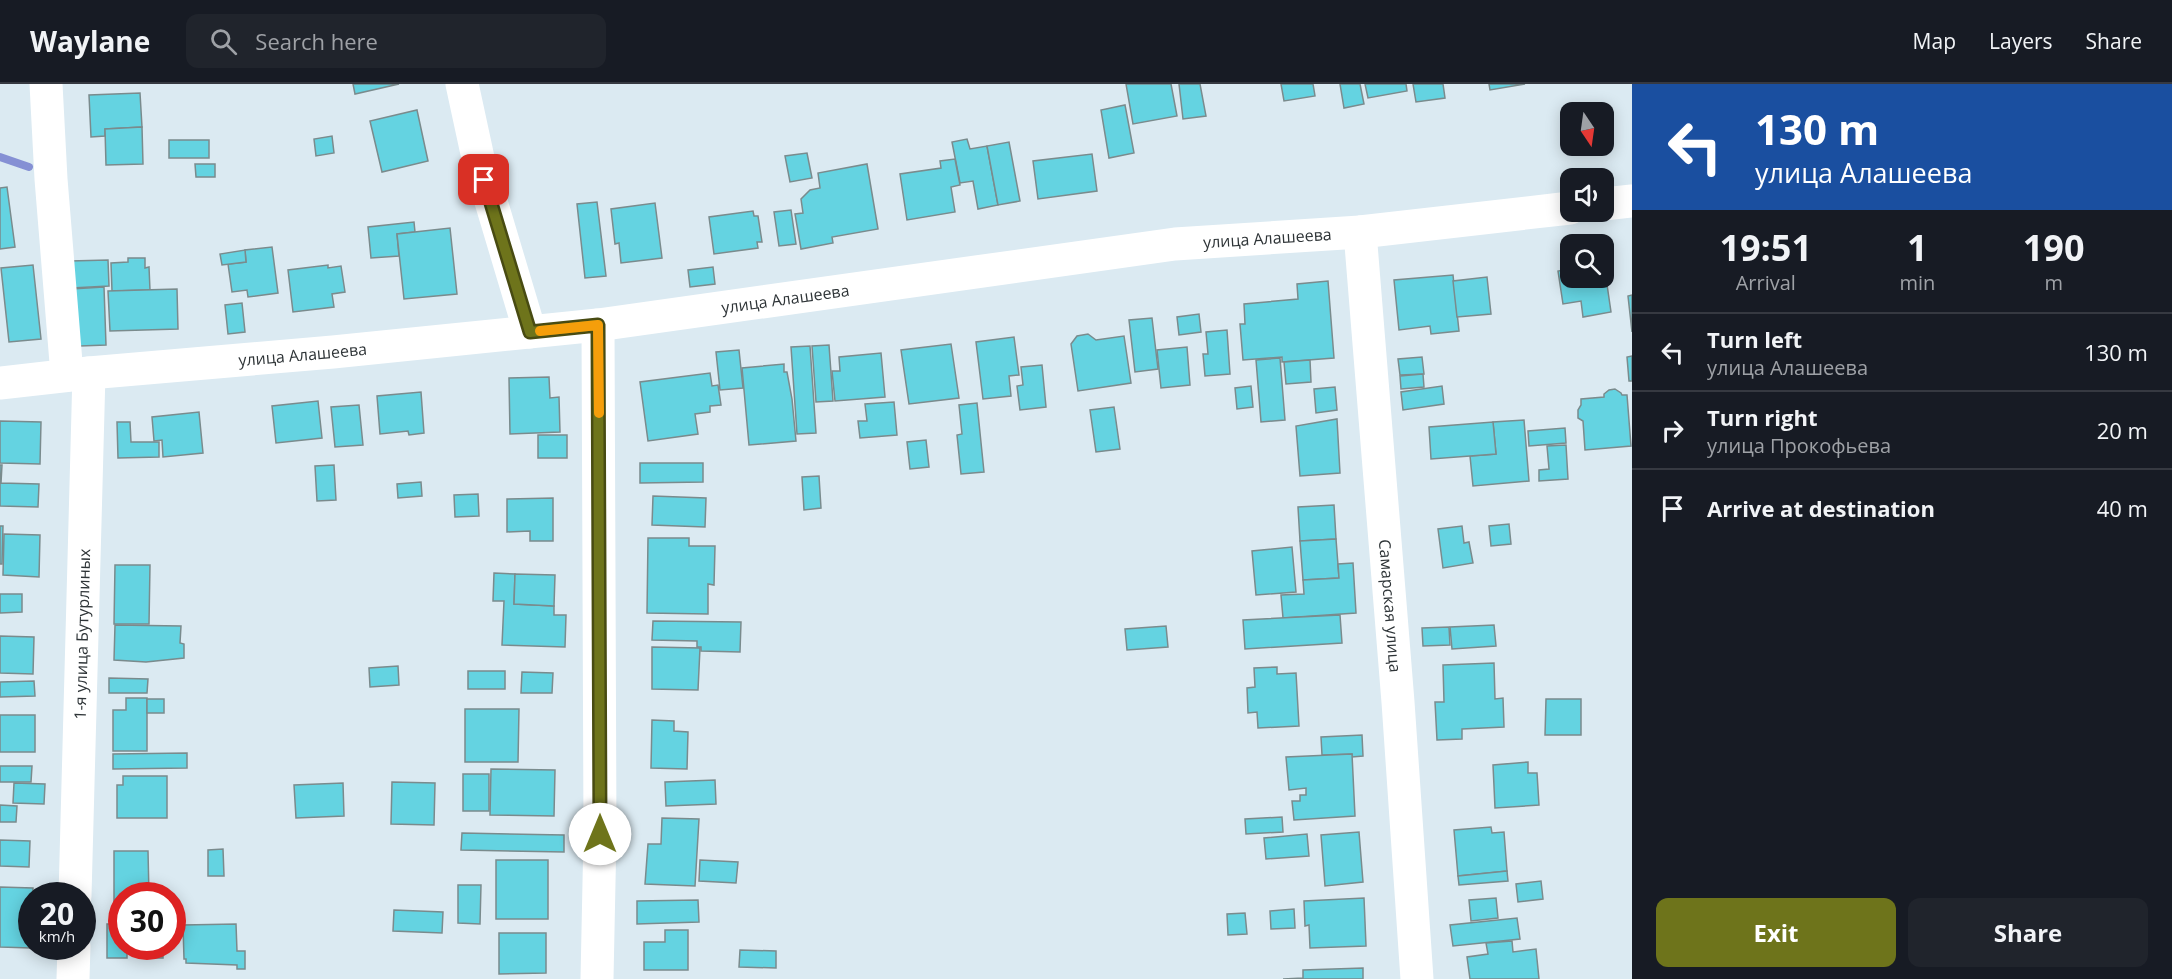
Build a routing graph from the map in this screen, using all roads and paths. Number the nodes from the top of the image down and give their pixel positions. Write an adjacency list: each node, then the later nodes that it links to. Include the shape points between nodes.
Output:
1 (46, 84): 9 (street, 1-я улица Бутурлиных, via 51,179)
2 (462, 84): 8 (street, via 478,158)
3 (1632, 201): 4 (street)
4 (1614, 203)
5 (1560, 209): 6 (street, улица Алашеева)
6 (1360, 232): 7 (street, улица Алашеева, via 1175,243); 15 (street, Самарская улица)
7 (598, 325): 8 (street, улица Алашеева); 14 (street)
8 (530, 332): 9 (street, улица Алашеева)
9 (78, 374): 10 (street, улица Алашеева); 11 (street, 1-я улица Бутурлиных)
10 (0, 383)
11 (75, 882)
12 (74, 960): 13 (street)
13 (73, 979)
14 (597, 979)
15 (1418, 979)

